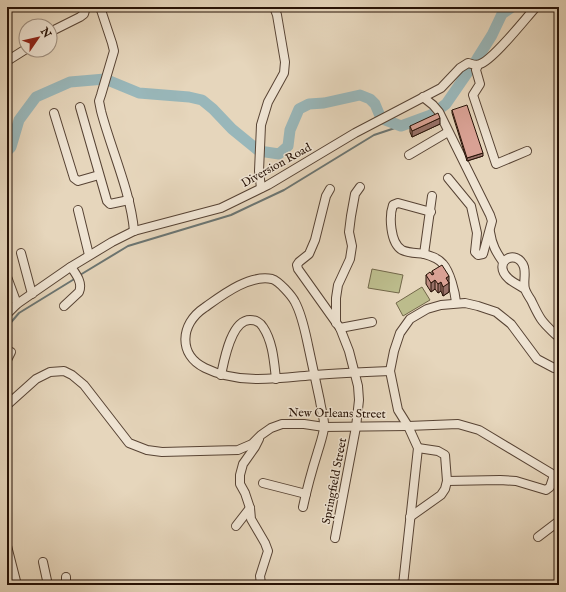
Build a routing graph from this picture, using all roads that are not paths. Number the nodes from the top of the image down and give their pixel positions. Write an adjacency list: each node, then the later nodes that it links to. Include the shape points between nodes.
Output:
1 (86, 7): 5 (street, via 84,14)
2 (100, 7): 21 (street, via 114,51 103,85 100,111)
3 (274, 7): 18 (street, via 284,73 268,102 261,125)
4 (536, 7): 8 (street, Diversion Road, via 485,62)
5 (58, 28)
6 (18, 54): 7 (street)
7 (7, 61)
8 (474, 64): 9 (street, Diversion Road, via 460,68 441,88); 13 (street, via 480,84 473,95 496,164)
9 (423, 97): 12 (street, via 433,105); 18 (street, Diversion Road)
10 (80, 108): 15 (street)
11 (54, 113): 15 (street, via 74,178 78,181)
12 (448, 132): 14 (street); 24 (street, via 490,215 492,221)
13 (527, 151)
14 (409, 155)
15 (98, 175): 21 (street, via 110,204)
16 (448, 178): 24 (street, via 471,206 477,233 475,252 478,255 483,254)
17 (360, 187): 39 (street, via 355,194 351,216 350,259 338,286 336,298)
18 (261, 188): 25 (street, Diversion Road, via 221,208)
19 (330, 189): 39 (street, Springfield Street, via 309,254 297,265)
20 (432, 196): 23 (street)
21 (128, 200): 25 (street)
22 (78, 210): 28 (street)
23 (431, 212): 27 (street); 27 (street, via 398,203 393,205 390,212 394,242 401,250)
24 (489, 230): 29 (street, via 491,243)
25 (134, 231): 28 (street, Diversion Road)
26 (21, 253): 33 (street)
27 (424, 254): 34 (street, via 434,256 444,264 455,289)
28 (89, 255): 30 (street, Diversion Road)
29 (503, 262): 32 (street, via 503,272 506,276); 32 (street, via 509,257 517,258 521,262 525,275)
30 (75, 272): 33 (street, Diversion Road); 36 (street, via 81,285 80,292)
31 (7, 277): 35 (street)
32 (525, 289): 40 (street, via 541,319)
33 (32, 294): 35 (street, Diversion Road)
34 (456, 302): 43 (street, New Orleans Street, via 496,312 511,324 537,359); 44 (street, New Orleans Street, via 427,309 410,319 400,333)
35 (17, 304): 37 (street, Diversion Road)
36 (64, 306)
37 (7, 314)
38 (372, 322): 39 (street)
39 (338, 325): 45 (street, Springfield Street)
40 (559, 336)
41 (11, 352): 42 (street)
42 (7, 360)
43 (559, 369)
44 (390, 371): 45 (street); 50 (street, New Orleans Street, via 398,410)
45 (355, 373): 47 (street); 52 (street, Springfield Street, via 359,400)
46 (221, 375): 47 (street, via 192,359 186,345 186,331 190,322 207,305 238,286 258,279 272,279 284,288 295,302 304,326); 48 (street); 48 (street, via 232,336 245,321 252,320 264,327)
47 (315, 375): 48 (street); 51 (street)
48 (276, 379)
49 (7, 405): 53 (street, New Orleans Street, via 36,379 50,372 64,371 84,385 129,443 138,447 162,452 238,450 252,444)
50 (408, 426): 52 (street, New Orleans Street); 54 (street, New Orleans Street); 55 (street, New Orleans Street, via 458,424 479,430)
51 (324, 427): 52 (street, New Orleans Street); 53 (street, New Orleans Street, via 282,424); 58 (street)
52 (356, 427): 65 (street, Springfield Street)
53 (261, 435): 60 (street, via 243,464 240,475 240,484)
54 (418, 448): 56 (street, via 446,455); 61 (street)
55 (557, 477): 56 (street, via 546,490 516,481)
56 (447, 481): 61 (street, via 441,495)
57 (263, 483): 58 (street)
58 (306, 494): 59 (street)
59 (303, 507)
60 (250, 508): 63 (street); 68 (street, via 251,519 268,551 260,576)
61 (410, 518): 71 (street)
62 (559, 521): 64 (street)
63 (236, 526)
64 (538, 537)
65 (334, 538)
66 (7, 546): 69 (street)
67 (43, 562): 70 (street)
68 (261, 584)
69 (18, 585)
70 (48, 585)
71 (403, 585)

